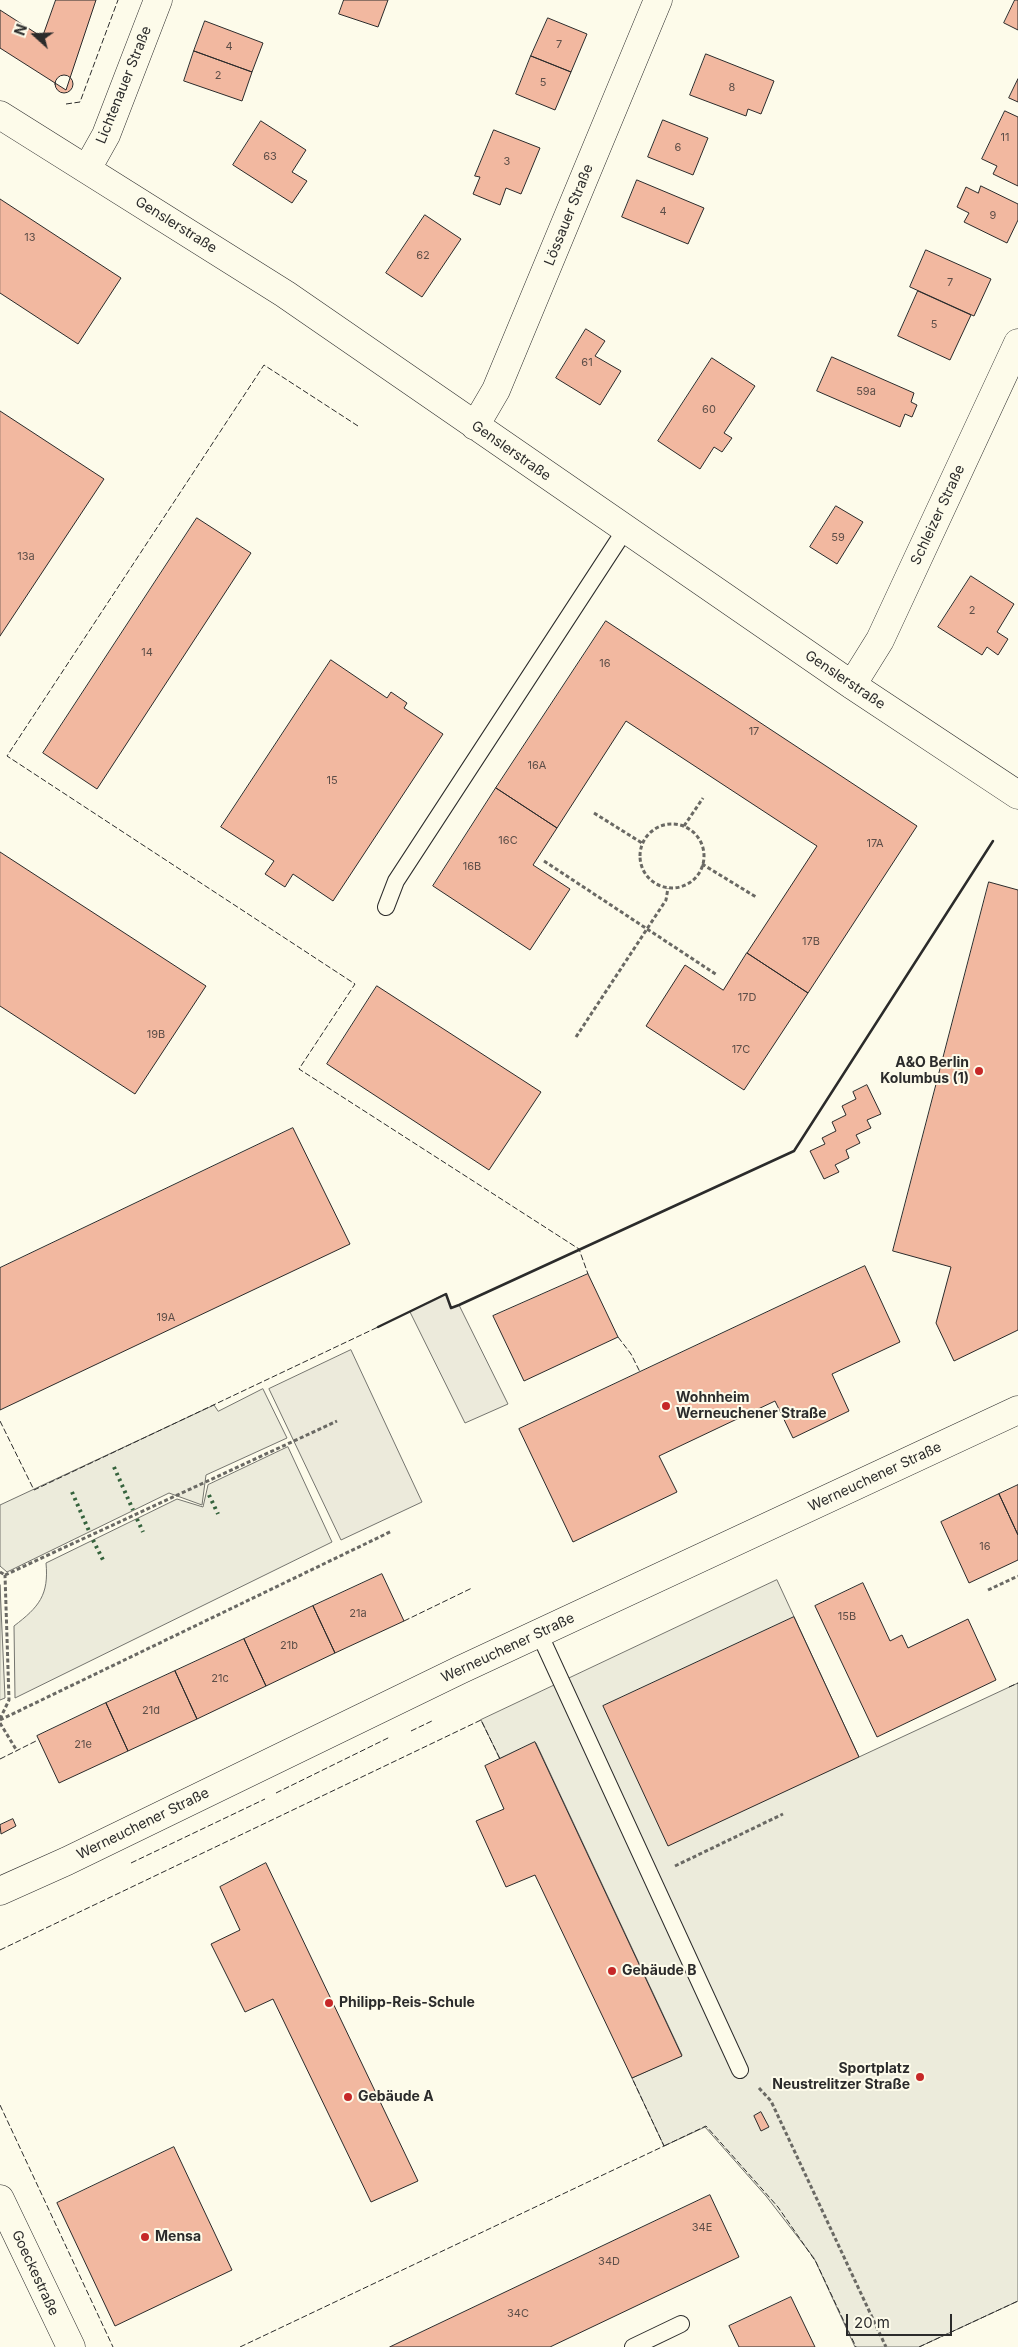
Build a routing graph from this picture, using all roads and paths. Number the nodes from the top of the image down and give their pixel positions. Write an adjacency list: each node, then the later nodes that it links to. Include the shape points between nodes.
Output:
1 (158, 0): 4 (street, Lichtenauer Straße, via 106,135)
2 (658, 0): 6 (street, Lössauer Straße, via 496,390)
3 (0, 115): 4 (street, Genslerstraße)
4 (86, 169): 6 (street, Genslerstraße, via 285,294)
5 (1018, 343): 8 (street, Schleizer Straße, via 880,640)
6 (474, 426): 7 (street, Genslerstraße)
7 (625, 530): 8 (street, Genslerstraße); 18 (lane, via 396,881)
8 (852, 685): 9 (street, Genslerstraße)
9 (1018, 795)
10 (703, 798): 12 (path)
11 (594, 813): 13 (path)
12 (684, 826): 13 (path, via 660,826 651,831); 15 (path, via 698,837 702,846)
13 (642, 844): 16 (path, via 640,860 643,870 649,879)
14 (544, 861): 19 (path)
15 (702, 864): 16 (path, via 688,883); 17 (path)
16 (668, 888): 19 (path, via 666,900)
17 (756, 897)
18 (386, 907)
19 (646, 930): 20 (path); 21 (path)
20 (717, 976)
21 (576, 1037)
22 (1018, 1410): 29 (street, Werneuchener Straße)
23 (337, 1421): 26 (path)
24 (392, 1531): 30 (path)
25 (0, 1572): 26 (path)
26 (5, 1575): 30 (path, via 9,1700)
27 (1018, 1576): 28 (path)
28 (988, 1590)
29 (539, 1633): 33 (lane); 34 (street, Werneuchener Straße)
30 (0, 1721): 31 (path)
31 (17, 1751)
32 (783, 1814): 33 (path)
33 (652, 1878): 35 (lane)
34 (0, 1891)
35 (740, 2070): 40 (path, via 771,2101)
36 (0, 2198): 38 (street, Goeckestraße)
37 (681, 2324): 39 (lane)
38 (71, 2347)
39 (632, 2347)
40 (886, 2347)

